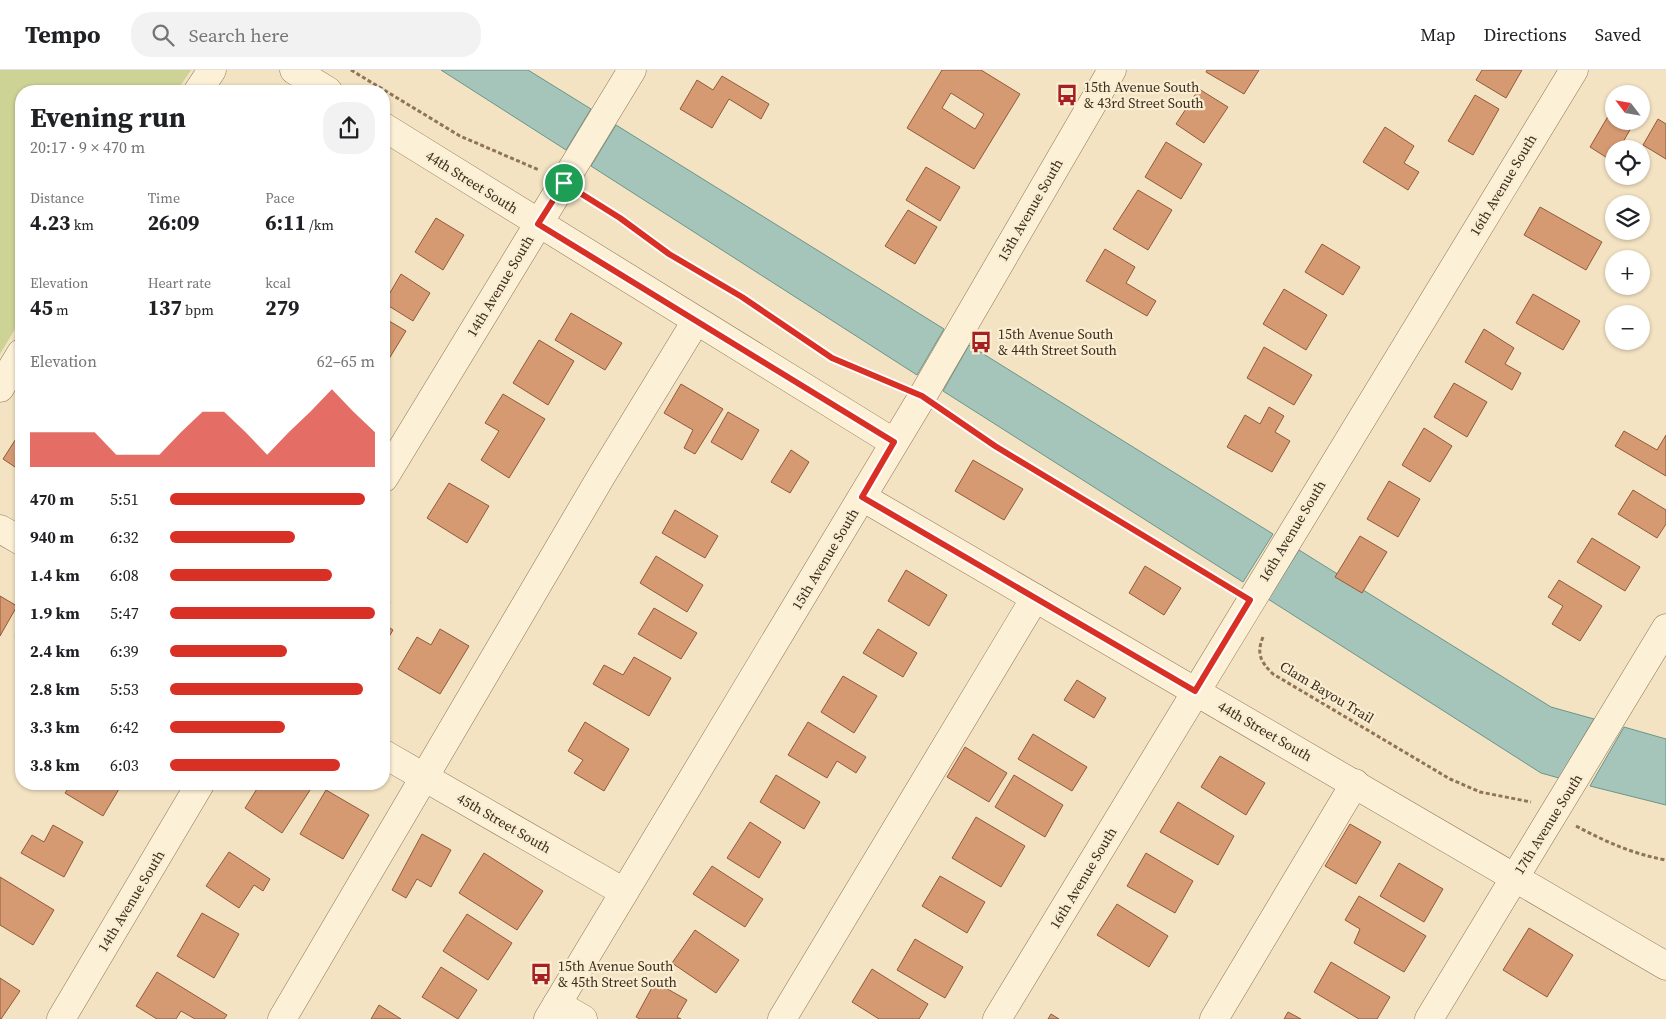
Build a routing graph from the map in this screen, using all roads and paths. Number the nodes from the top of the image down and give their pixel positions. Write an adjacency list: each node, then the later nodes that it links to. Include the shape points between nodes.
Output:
1 (212, 70): 7 (street)
2 (294, 70): 8 (street)
3 (351, 70): 9 (path)
4 (632, 70): 12 (street, 14th Avenue South)
5 (1112, 70): 17 (street, 15th Avenue South)
6 (1574, 70): 24 (street, 16th Avenue South)
7 (202, 85)
8 (318, 85)
9 (376, 85)
10 (390, 94): 12 (path, via 460,136 522,161)
11 (390, 131): 13 (street, 44th Street South)
12 (564, 183): 13 (street, 14th Avenue South); 17 (path, via 832,358)
13 (538, 224): 14 (street, 44th Street South); 19 (street, 14th Avenue South)
14 (696, 321): 18 (street, 44th Street South); 29 (street)
15 (15, 363): 16 (street)
16 (0, 388)
17 (922, 396): 18 (street, 15th Avenue South); 24 (path, via 995,446)
18 (894, 442): 20 (street, 15th Avenue South)
19 (390, 468)
20 (862, 497): 23 (street, 44th Street South); 35 (street, 15th Avenue South)
21 (0, 529): 22 (street)
22 (15, 538)
23 (1035, 598): 27 (street, 44th Street South); 41 (street)
24 (1250, 600): 27 (street, 16th Avenue South)
25 (1666, 628): 32 (street, 17th Avenue South)
26 (1266, 631): 32 (path, Clam Bayou Trail, via 1259,647 1260,660 1273,674 1450,779 1480,792 1512,796 1538,804)
27 (1195, 691): 30 (street, 44th Street South); 42 (street, 16th Avenue South)
28 (390, 757): 29 (street, 45th Street South)
29 (424, 777): 35 (street, 45th Street South); 39 (street)
30 (1354, 783): 34 (street, 44th Street South); 43 (street)
31 (196, 790): 38 (street, 14th Avenue South)
32 (1555, 814): 33 (path, Clam Bayou Trail, via 1604,842 1636,854); 34 (street, 17th Avenue South)
33 (1666, 860)
34 (1515, 876): 36 (street, 44th Street South); 44 (street, 17th Avenue South)
35 (624, 892): 37 (street, 15th Avenue South)
36 (1666, 966)
37 (552, 1011): 40 (street)
38 (61, 1019)
39 (282, 1019)
40 (583, 1019)
41 (782, 1019)
42 (997, 1019)
43 (1214, 1019)
44 (1429, 1019)

